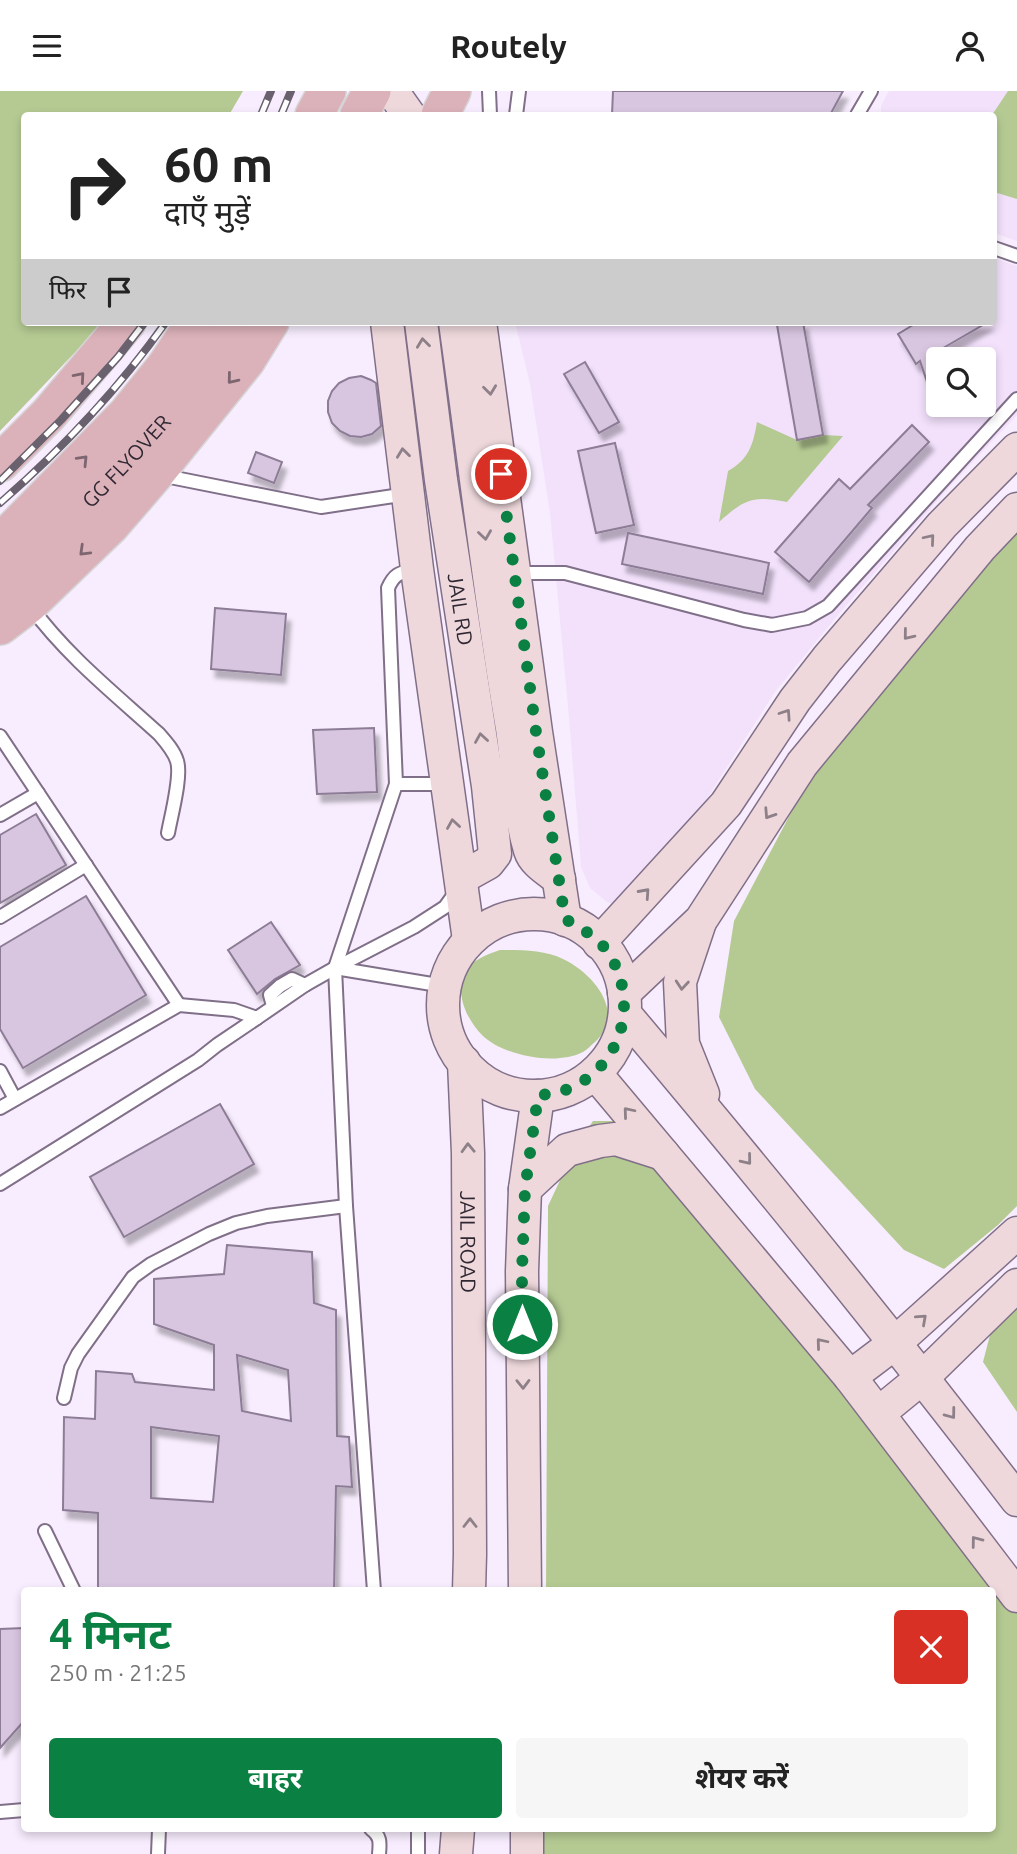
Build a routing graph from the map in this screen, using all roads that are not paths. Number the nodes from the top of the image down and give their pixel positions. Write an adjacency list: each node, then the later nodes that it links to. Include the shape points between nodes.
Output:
1 (452, 91): 7 (main road)
2 (489, 91): 8 (lane)
3 (519, 91): 9 (lane)
4 (871, 91): 10 (lane)
5 (366, 102): 6 (main road)
6 (400, 112)
7 (442, 112)
8 (490, 112)
9 (516, 112)
10 (860, 112)
11 (997, 249): 12 (lane)
12 (1017, 256)
13 (124, 326): 23 (main road, one-way to 13, via 49,414)
14 (192, 326): 27 (main road, GG FLYOVER, one-way to 14, via 127,414)
15 (234, 326): 30 (main road, GG FLYOVER, via 149,438 13,574)
16 (268, 326): 24 (main road, one-way to 24, via 246,361)
17 (387, 326): 25 (main road, one-way to 17)
18 (422, 326): 42 (main road, JAIL RD, one-way to 18, via 495,854)
19 (456, 326): 41 (main road, JAIL RD, one-way to 41, via 521,806 530,852)
20 (481, 326): 29 (main road, one-way to 29)
21 (1017, 398): 29 (lane, via 851,583 828,606 807,618 772,625 565,573)
22 (1017, 449): 47 (main road, one-way to 22, via 726,804 827,659 942,525)
23 (0, 463)
24 (155, 474): 25 (lane, via 321,507); 30 (main road, one-way to 30, via 111,525)
25 (408, 494): 28 (main road)
26 (1017, 509): 45 (main road, one-way to 45, via 802,764)
27 (0, 543)
28 (417, 569): 35 (lane, via 397,574 388,588); 36 (main road)
29 (514, 573): 41 (main road)
30 (15, 595): 31 (main road); 39 (lane, via 64,648 171,748 178,774)
31 (0, 626)
32 (0, 736): 33 (lane)
33 (13, 755): 34 (lane); 37 (lane)
34 (0, 763)
35 (396, 784): 36 (lane); 48 (lane)
36 (447, 784): 42 (main road, one-way to 36)
37 (38, 793): 38 (lane); 40 (lane)
38 (0, 815)
39 (169, 833)
40 (86, 865): 43 (lane); 51 (lane)
41 (559, 879): 44 (main road)
42 (462, 880): 46 (main road); 48 (lane, via 445,907)
43 (0, 917)
44 (565, 919): 46 (main road, via 536,913 515,916 490,925); 47 (main road)
45 (701, 920): 50 (main road); 59 (main road, one-way to 59, via 680,982 683,1044)
46 (469, 940): 49 (main road, via 453,961)
47 (599, 943): 50 (main road, via 619,973)
48 (335, 968): 49 (lane); 52 (lane); 63 (lane)
49 (444, 986): 53 (main road, via 443,1005 457,1054)
50 (624, 1004): 55 (main road, via 621,1034); 59 (main road)
51 (179, 1005): 52 (lane, via 234,1010); 57 (lane)
52 (257, 1019): 61 (lane)
53 (464, 1062): 56 (main road, via 474,1074 506,1093); 75 (main road, JAIL ROAD, one-way to 53)
54 (0, 1071): 57 (lane)
55 (595, 1073): 56 (main road, via 573,1087); 60 (main road, one-way to 55)
56 (538, 1096): 62 (main road)
57 (15, 1099): 58 (lane)
58 (0, 1108)
59 (713, 1119): 66 (main road, one-way to 66)
60 (664, 1154): 62 (main road, via 616,1139 600,1141 567,1150); 67 (main road, one-way to 60)
61 (0, 1184)
62 (525, 1189): 76 (main road, one-way to 76)
63 (346, 1206): 69 (lane, via 236,1223 133,1276 78,1353); 74 (lane)
64 (1017, 1233): 66 (main road, one-way to 64)
65 (1017, 1285): 68 (main road)
66 (895, 1343): 67 (main road); 68 (main road)
67 (850, 1377): 70 (main road)
68 (923, 1377): 70 (main road); 71 (main road, one-way to 71)
69 (64, 1398)
70 (879, 1413): 77 (main road, one-way to 70)
71 (1017, 1500)
72 (45, 1531): 73 (lane)
73 (72, 1587)
74 (374, 1587)
75 (469, 1587)
76 (525, 1587)
77 (1017, 1596)
78 (21, 1810): 79 (lane)
79 (0, 1812)
80 (159, 1832): 85 (lane)
81 (375, 1832): 86 (lane)
82 (418, 1832): 87 (lane)
83 (458, 1832): 88 (main road)
84 (527, 1832): 89 (main road)
85 (158, 1854)
86 (379, 1854)
87 (418, 1854)
88 (456, 1854)
89 (527, 1854)

